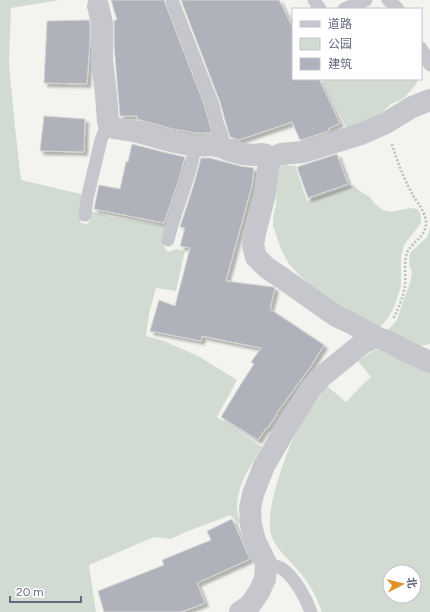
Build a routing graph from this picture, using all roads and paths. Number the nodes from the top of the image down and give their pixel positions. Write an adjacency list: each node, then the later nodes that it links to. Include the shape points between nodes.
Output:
1 (172, 0): 13 (lane, via 213,106 223,141)
2 (366, 0): 5 (lane)
3 (388, 0): 6 (lane)
4 (98, 6): 10 (street, via 102,24 102,60)
5 (346, 8)
6 (397, 8)
7 (422, 50): 8 (lane)
8 (430, 65)
9 (430, 100): 11 (street, via 412,107)
10 (108, 122): 12 (street, via 114,128); 15 (lane, via 101,140)
11 (386, 123): 14 (street, via 361,134 302,152 281,154); 17 (path, via 400,169 424,213 426,222 425,230 406,256 404,290 393,320)
12 (195, 146): 13 (street); 16 (lane, via 192,165)
13 (221, 147): 14 (street)
14 (272, 158): 17 (street, via 253,245 256,256 267,268 321,306)
15 (85, 215)
16 (168, 240)
17 (376, 337): 18 (street); 19 (street, via 364,342 320,378 264,466 250,508 251,525)
18 (430, 362)
19 (266, 564): 20 (street, via 265,579 260,592 250,605); 21 (lane, via 276,566 288,574 308,603)
20 (240, 612)
21 (311, 612)

